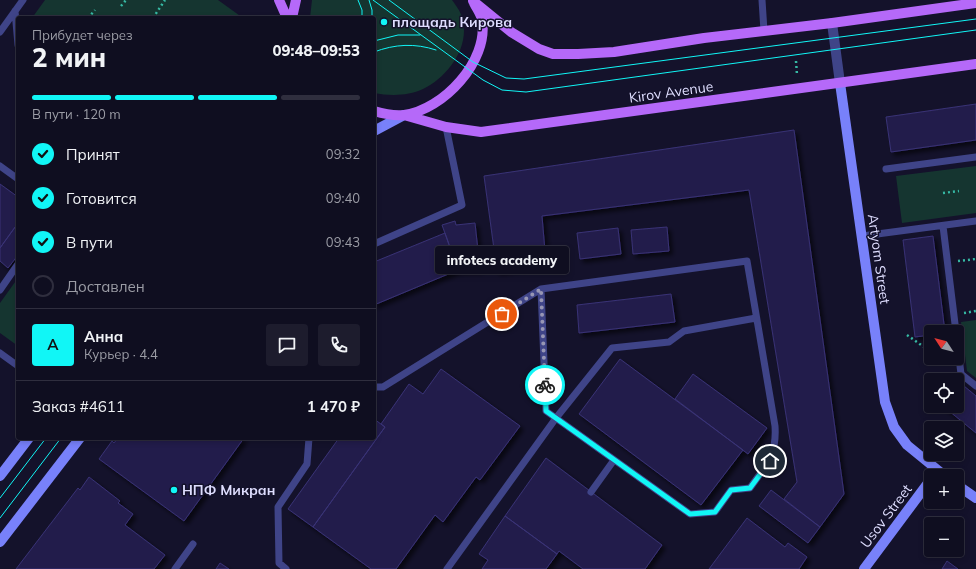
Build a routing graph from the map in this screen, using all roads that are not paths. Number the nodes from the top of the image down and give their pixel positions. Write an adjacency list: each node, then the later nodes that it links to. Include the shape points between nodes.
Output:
1 (23, 0): 7 (lane)
2 (279, 0): 8 (main road)
3 (296, 0): 9 (main road)
4 (473, 0): 12 (main road, via 511,32 539,49 553,54 614,52); 17 (main road, via 482,20 482,31 479,50 473,62 460,81 441,100 418,112)
5 (762, 0): 12 (lane)
6 (976, 3): 11 (main road)
7 (15, 11): 10 (lane); 13 (lane)
8 (287, 16)
9 (292, 16)
10 (16, 22)
11 (832, 23): 12 (main road); 15 (street, Artyom Street)
12 (764, 31)
13 (0, 32)
14 (976, 64): 15 (main road, Kirov Avenue)
15 (840, 83): 18 (main road, Kirov Avenue, via 481,132); 26 (main road, Artyom Street)
16 (376, 111): 17 (main road)
17 (404, 115): 18 (main road, Kirov Avenue); 19 (main road)
18 (446, 128): 27 (lane, via 462,205)
19 (376, 130)
20 (976, 157): 22 (lane)
21 (0, 166): 23 (lane)
22 (886, 169)
23 (16, 178)
24 (976, 221): 25 (lane)
25 (943, 226): 26 (lane); 32 (lane)
26 (862, 236): 43 (main road, Artyom Street, via 885,402 894,427 907,445)
27 (376, 243)
28 (16, 267): 30 (lane)
29 (541, 289): 31 (lane, via 747,261); 37 (lane, via 383,387); 38 (lane, via 546,411)
30 (0, 290)
31 (756, 318): 38 (lane, via 684,331 669,342 612,348); 42 (lane, via 776,441 770,461 750,488 731,490 715,512 690,514)
32 (955, 325)
33 (0, 353): 34 (lane)
34 (16, 364)
35 (960, 365): 36 (lane, via 961,374)
36 (976, 386)
37 (376, 387)
38 (556, 418): 42 (lane); 53 (lane)
39 (27, 440): 44 (main road)
40 (78, 440): 49 (main road)
41 (309, 440): 52 (lane, via 307,464 278,507 279,563)
42 (614, 460): 47 (lane)
43 (933, 469)
44 (0, 476)
45 (924, 488): 54 (main road, Usov Street)
46 (964, 490): 48 (main road)
47 (591, 492)
48 (976, 498)
49 (0, 542)
50 (193, 544): 51 (lane)
51 (175, 569)
52 (286, 569)
53 (447, 569)
54 (864, 569)

